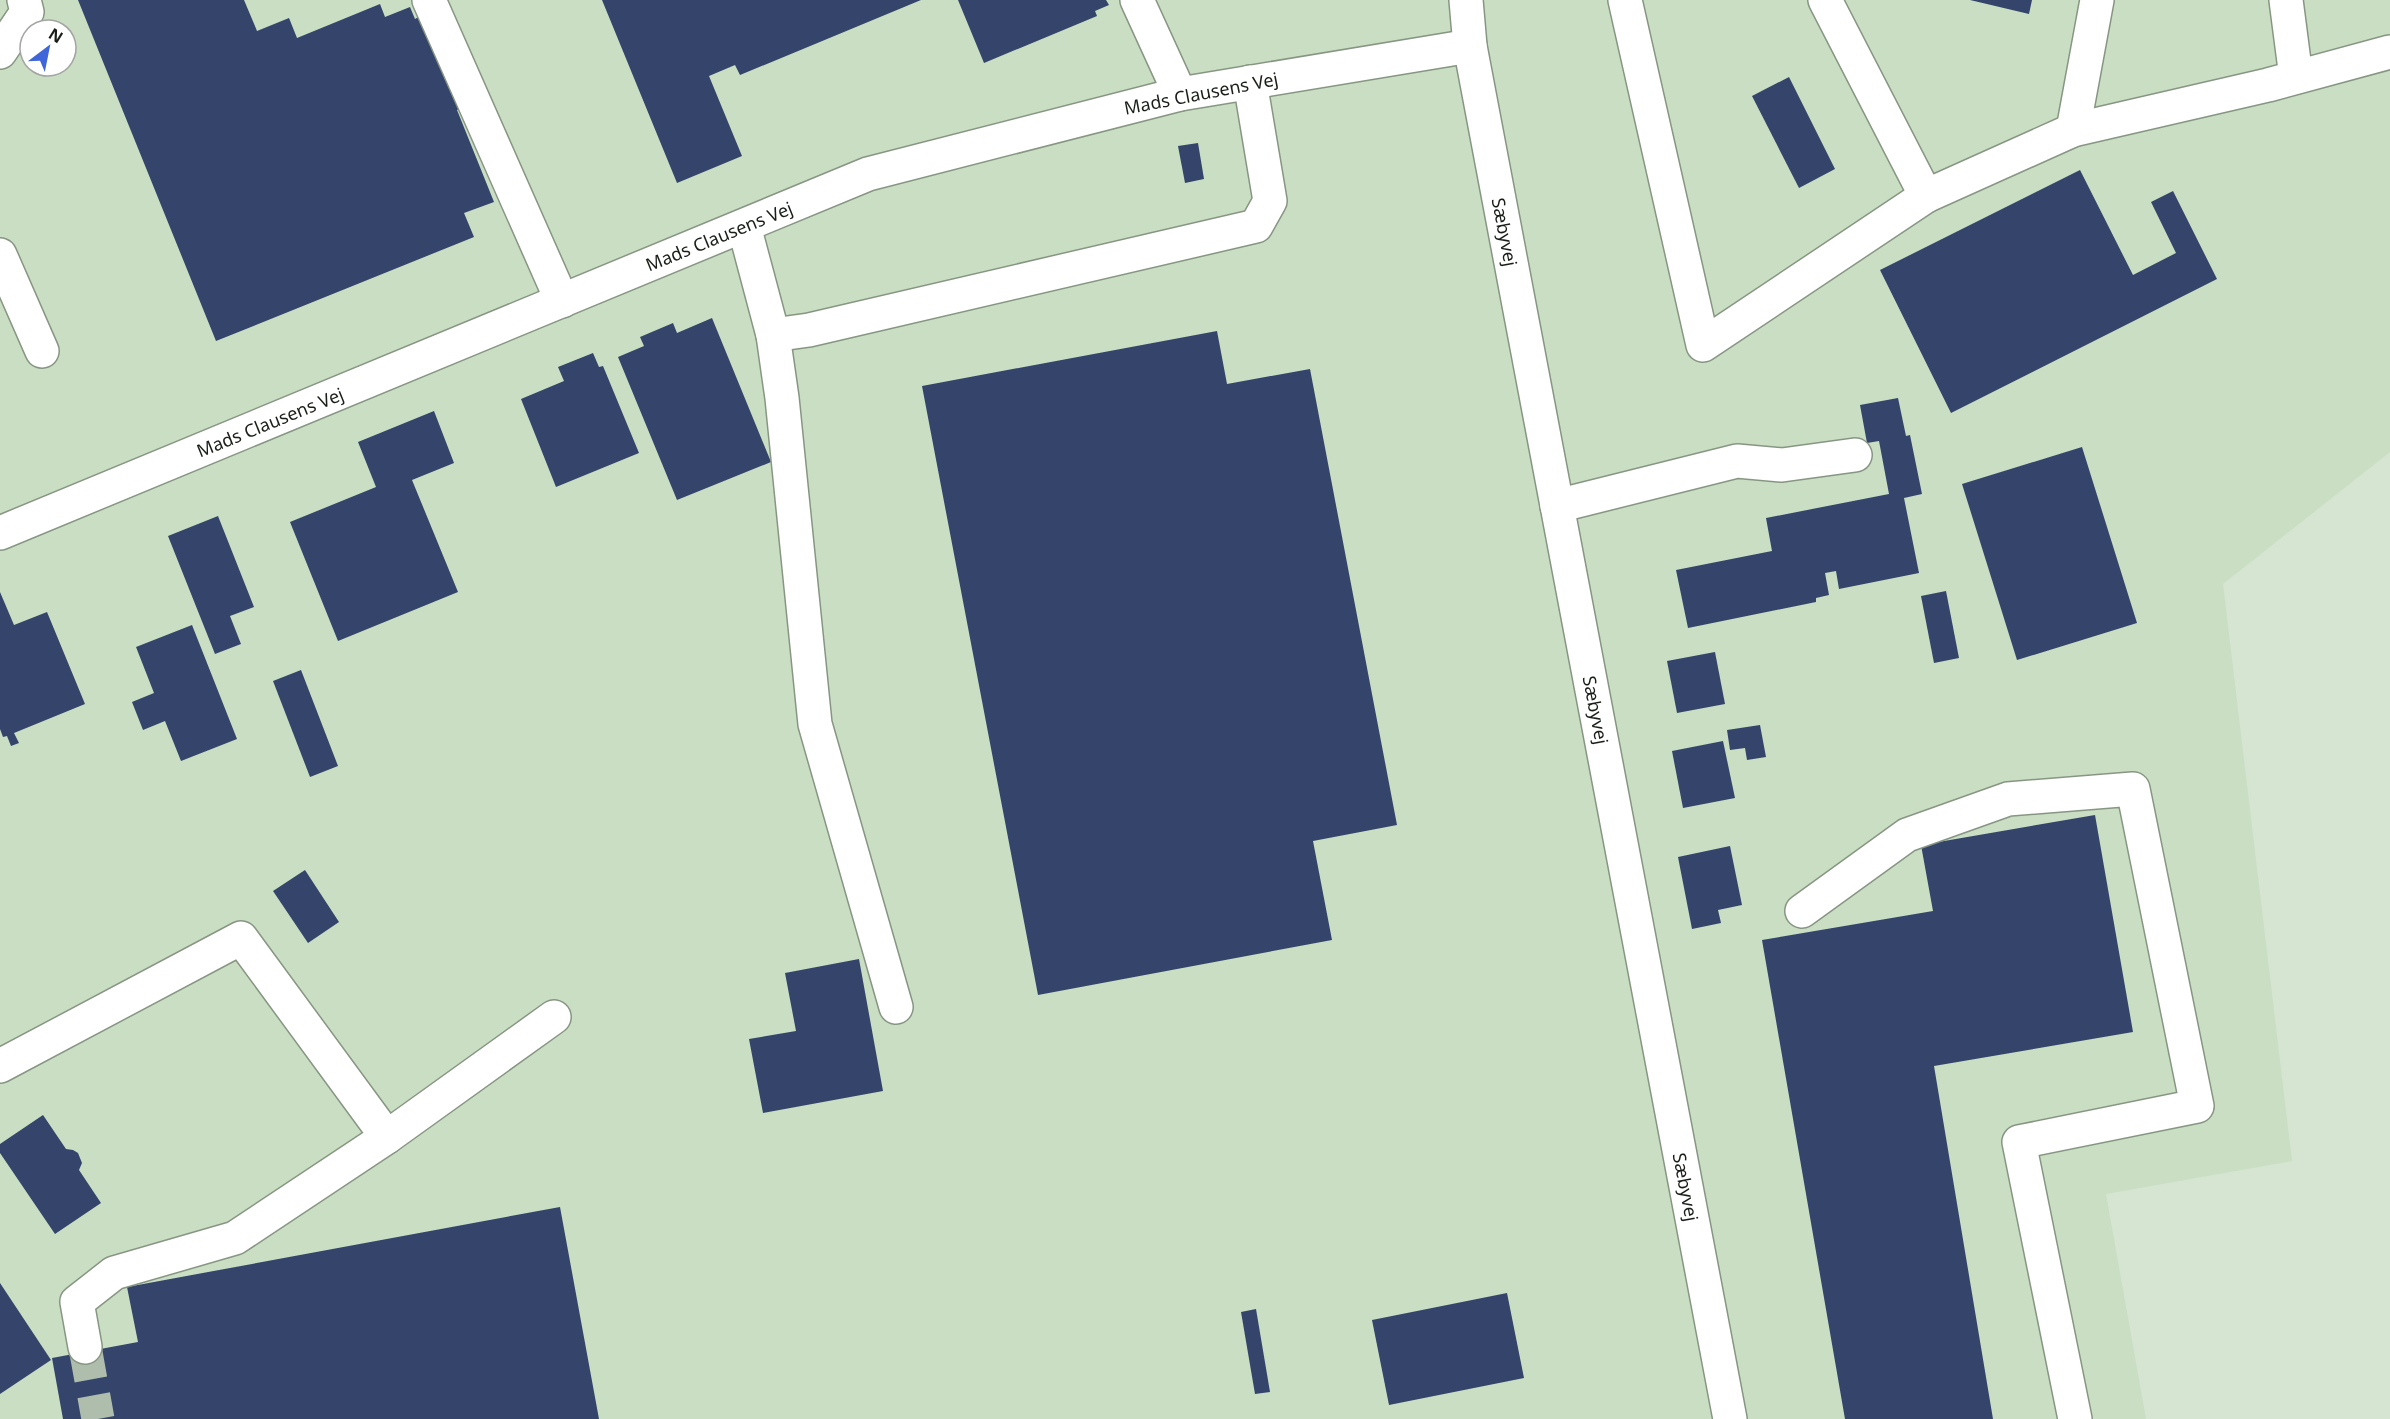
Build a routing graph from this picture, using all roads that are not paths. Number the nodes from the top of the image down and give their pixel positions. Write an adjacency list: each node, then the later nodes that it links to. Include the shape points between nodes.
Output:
1 (24, 0): 10 (street, via 27,12)
2 (429, 0): 19 (street)
3 (1137, 0): 14 (street)
4 (1466, 0): 9 (street, Sæbyvej)
5 (1625, 0): 16 (street, via 1703,345)
6 (1825, 0): 16 (street)
7 (2097, 0): 15 (street)
8 (2286, 0): 12 (street)
9 (1470, 46): 13 (street, Mads Clausens Vej); 23 (street, Sæbyvej)
10 (0, 52)
11 (2390, 52): 12 (street)
12 (2296, 77): 15 (street)
13 (1250, 82): 14 (street, Mads Clausens Vej); 20 (street, via 1270,201 1256,226 809,330)
14 (1180, 94): 17 (street, Mads Clausens Vej, via 868,174)
15 (2073, 130): 16 (street)
16 (1926, 196)
17 (744, 226): 19 (street, Mads Clausens Vej); 20 (street)
18 (0, 255): 21 (street)
19 (562, 301): 24 (street, Mads Clausens Vej)
20 (773, 335): 26 (street, via 815,724)
21 (42, 351)
22 (1855, 455): 23 (street, via 1782,465 1737,461)
23 (1557, 506): 31 (street, Sæbyvej)
24 (0, 533)
25 (1802, 911): 32 (street, via 1907,835 2008,799 2133,789 2197,1106 2019,1142)
26 (896, 1007)
27 (554, 1017): 29 (street)
28 (0, 1066): 29 (street, via 241,938)
29 (387, 1137): 30 (street, via 235,1238 114,1273 77,1302)
30 (85, 1347)
31 (1730, 1419)
32 (2075, 1419)

